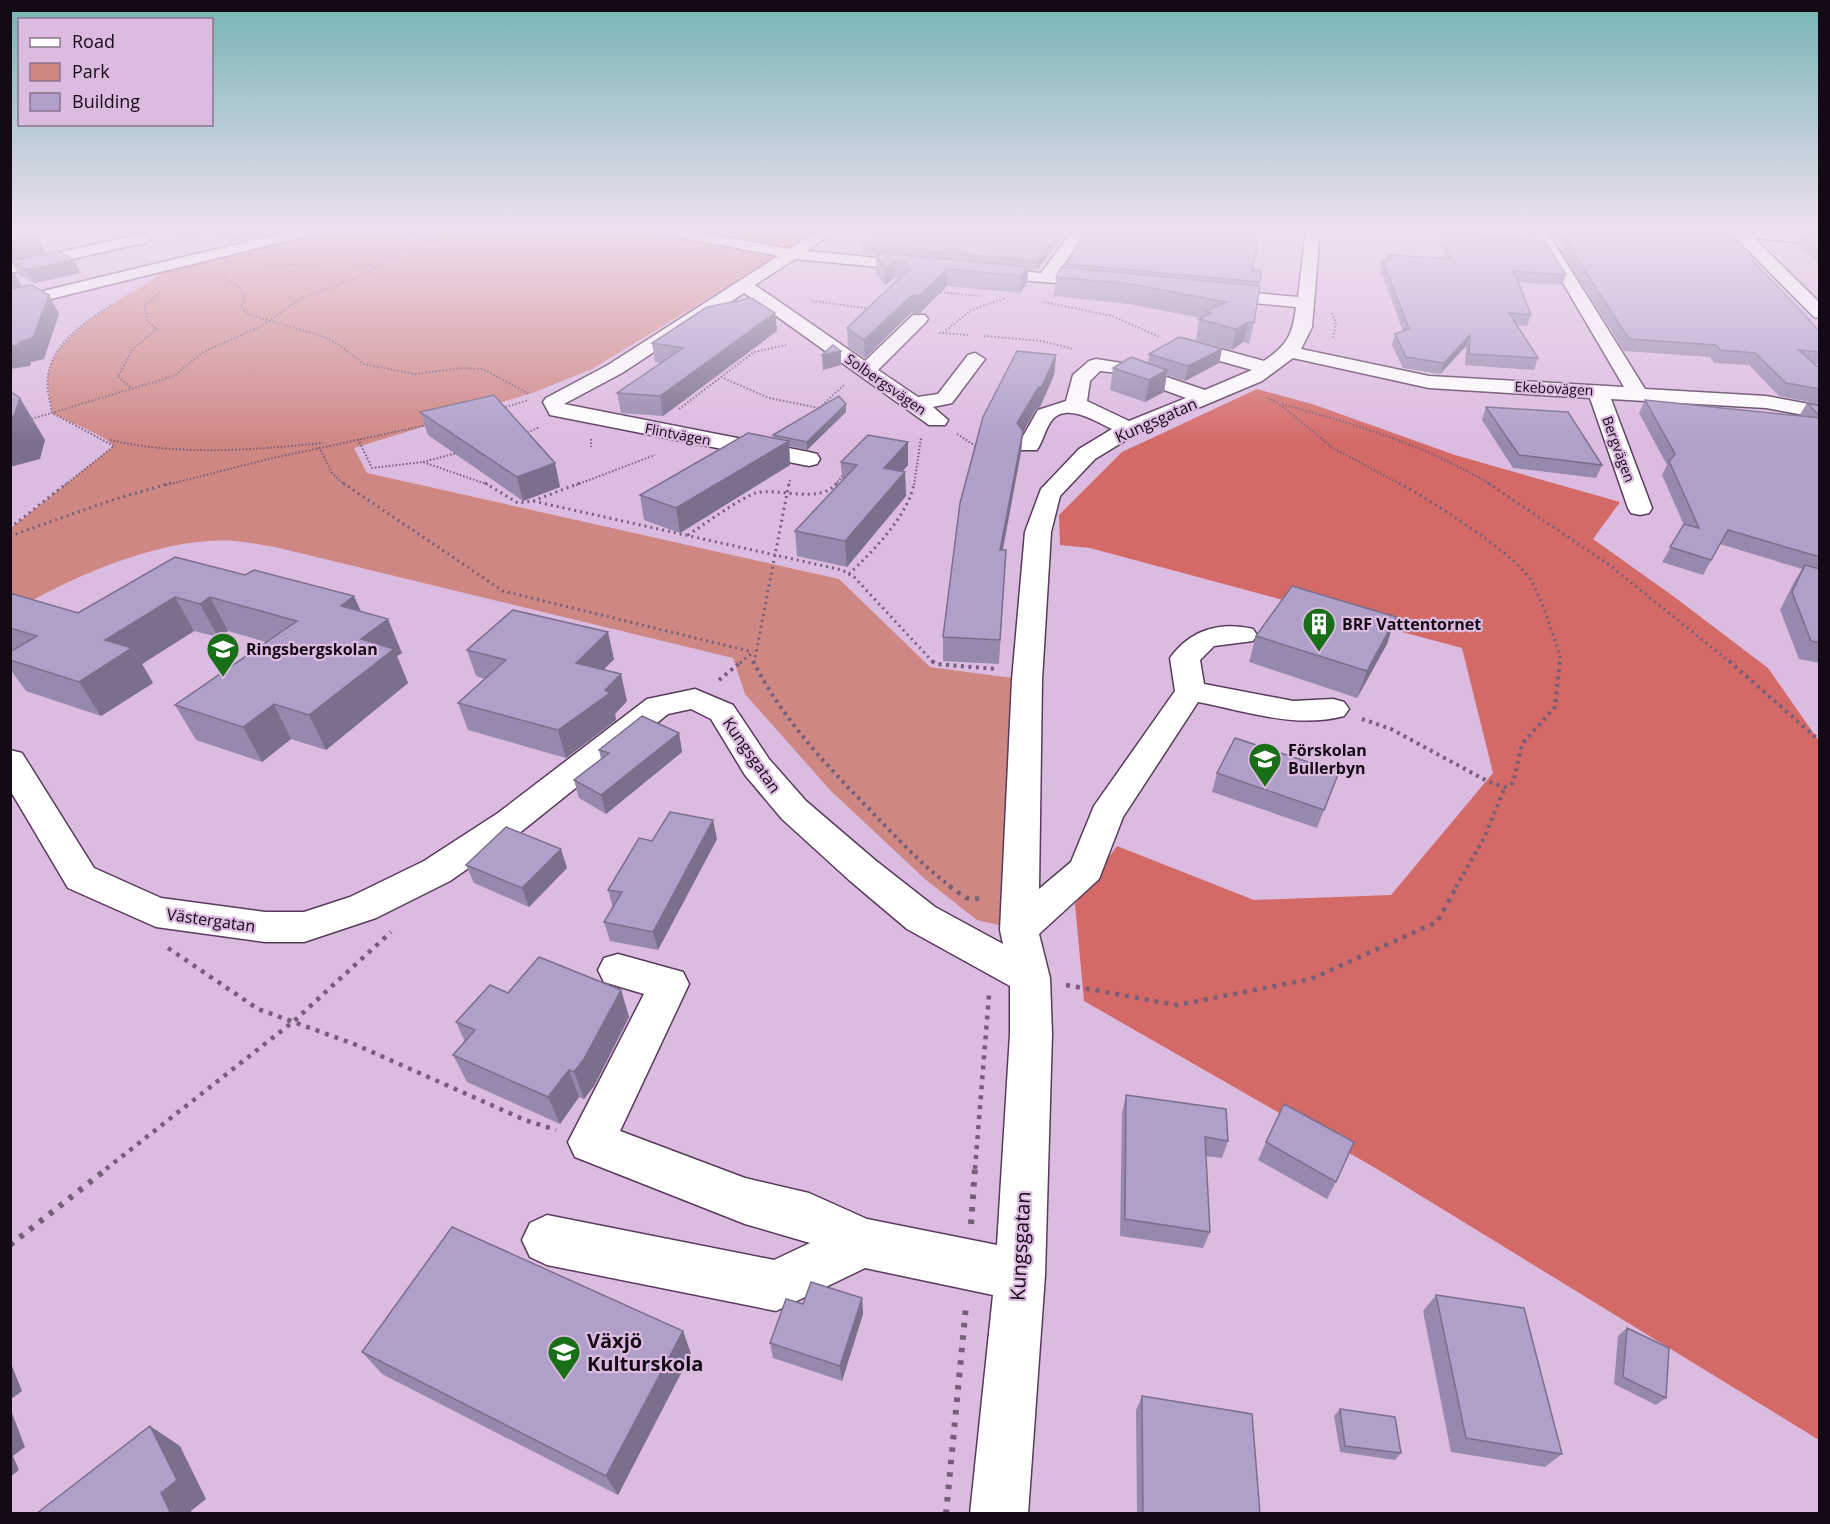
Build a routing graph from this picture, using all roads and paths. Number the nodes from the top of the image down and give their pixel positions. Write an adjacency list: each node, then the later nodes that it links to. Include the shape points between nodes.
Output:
1 (148, 301): 32 (path, via 144,306 148,322 157,329 137,343 118,376)
2 (244, 301): 15 (path, via 241,307 247,315)
3 (296, 301): 15 (path)
4 (721, 301): 37 (street, via 615,369)
5 (767, 301): 21 (street, Solbergsvägen)
6 (819, 301): 16 (path, via 906,313)
7 (998, 301): 18 (path, via 973,306)
8 (1038, 301): 22 (path, via 1112,316)
9 (1288, 301): 13 (street)
10 (1582, 301): 34 (street)
11 (1808, 301): 14 (street)
12 (117, 302): 43 (path, via 75,332 56,356 48,375)
13 (1307, 303): 24 (street, via 1303,327)
14 (1820, 313)
15 (270, 320): 32 (path, via 203,352 174,376); 37 (path, via 304,327 338,343 364,364 415,374 483,369)
16 (916, 323): 18 (path); 28 (street)
17 (846, 330): 21 (street)
18 (943, 333): 19 (path)
19 (970, 335)
20 (978, 335): 23 (path, via 1042,341)
21 (824, 341): 28 (street, Solbergsvägen); 29 (path, via 754,352)
22 (1184, 345): 27 (street)
23 (1076, 350)
24 (1290, 352): 27 (street, Kungsgatan); 33 (street, Ekebovägen, via 1429,382)
25 (975, 359): 41 (street, via 945,399)
26 (723, 363): 29 (path)
27 (1267, 368): 31 (street, Kungsgatan)
28 (869, 371): 40 (path); 41 (street, Solbergsvägen)
29 (727, 373): 30 (path)
30 (721, 377): 40 (path, via 769,398); 46 (path)
31 (1233, 386): 35 (street, Kungsgatan); 36 (path)
32 (133, 389): 43 (path)
33 (1598, 390): 34 (street, Ekebovägen); 63 (street, Bergvägen)
34 (1637, 393): 42 (street, Ekebovägen, via 1766,402)
35 (1207, 398): 38 (street, via 1132,371 1096,365 1080,379 1076,404); 47 (street, Kungsgatan)
36 (1278, 402): 75 (path, via 1399,441 1459,467 1508,496 1639,587 1716,648); 77 (path, via 1333,448 1414,491 1509,557 1531,580 1560,655 1558,688 1555,707 1522,744 1513,783)
37 (551, 404): 39 (path); 46 (street, Flintvägen); 48 (path)
38 (1080, 407): 47 (street); 53 (street, via 1053,407 1046,411)
39 (501, 408)
40 (819, 408): 56 (path)
41 (925, 412): 57 (path); 68 (path, via 912,496 875,549)
42 (1820, 412)
43 (52, 413): 44 (path); 51 (path)
44 (21, 422)
45 (437, 423): 49 (path)
46 (652, 429): 50 (street, Flintvägen)
47 (1128, 429): 71 (street, Kungsgatan, via 1087,454 1049,494 1038,532)
48 (523, 434)
49 (358, 438): 52 (path); 59 (path, via 372,468)
50 (700, 438): 56 (street, Flintvägen); 62 (path)
51 (109, 440): 52 (path, via 132,447 188,449 274,448); 64 (path, via 114,446)
52 (333, 442): 54 (path)
53 (1029, 445)
54 (319, 447): 65 (path, via 142,491); 70 (path, via 340,481 503,591)
55 (467, 450): 59 (path)
56 (772, 452): 58 (street, Flintvägen)
57 (984, 452)
58 (802, 458): 61 (path)
59 (423, 462): 62 (path, via 493,486 518,503)
60 (847, 471): 61 (path, via 832,489)
61 (788, 492): 66 (path, via 755,493); 67 (path)
62 (533, 501): 66 (path)
63 (1640, 508)
64 (10, 528)
65 (10, 536)
66 (687, 536): 67 (path)
67 (774, 554): 68 (path); 70 (path)
68 (849, 574): 71 (path, via 936,664)
69 (1243, 635): 72 (street, via 1206,638 1185,658)
70 (753, 652): 73 (path); 78 (path, via 753,661 770,695 808,747 928,870 966,898)
71 (1028, 671): 78 (street, Kungsgatan)
72 (1190, 691): 74 (street, via 1293,711); 78 (street, via 1106,815 1086,869)
73 (695, 699): 76 (street, Västergatan, via 658,706 510,822 437,871 363,908 304,927 265,927 156,912 81,878); 82 (street, Kungsgatan, via 722,712 757,767 794,810 862,870 921,918)
74 (1333, 709): 77 (path, via 1391,729)
75 (1820, 741)
76 (10, 761)
77 (1505, 787): 82 (path, via 1484,838 1437,922 1311,979 1177,1005)
78 (1019, 916): 82 (street, Kungsgatan)
79 (398, 926): 83 (path)
80 (164, 945): 83 (path, via 258,1009)
81 (618, 969): 84 (street, via 669,984)
82 (1030, 978): 88 (street, Kungsgatan)
83 (294, 1022): 84 (path, via 354,1044 525,1120); 87 (path)
84 (591, 1142): 86 (street, via 745,1201 809,1217)
85 (547, 1240): 86 (street, via 776,1286)
86 (863, 1243): 88 (street)
87 (10, 1245)
88 (1020, 1275): 89 (street, Kungsgatan)
89 (999, 1514)

